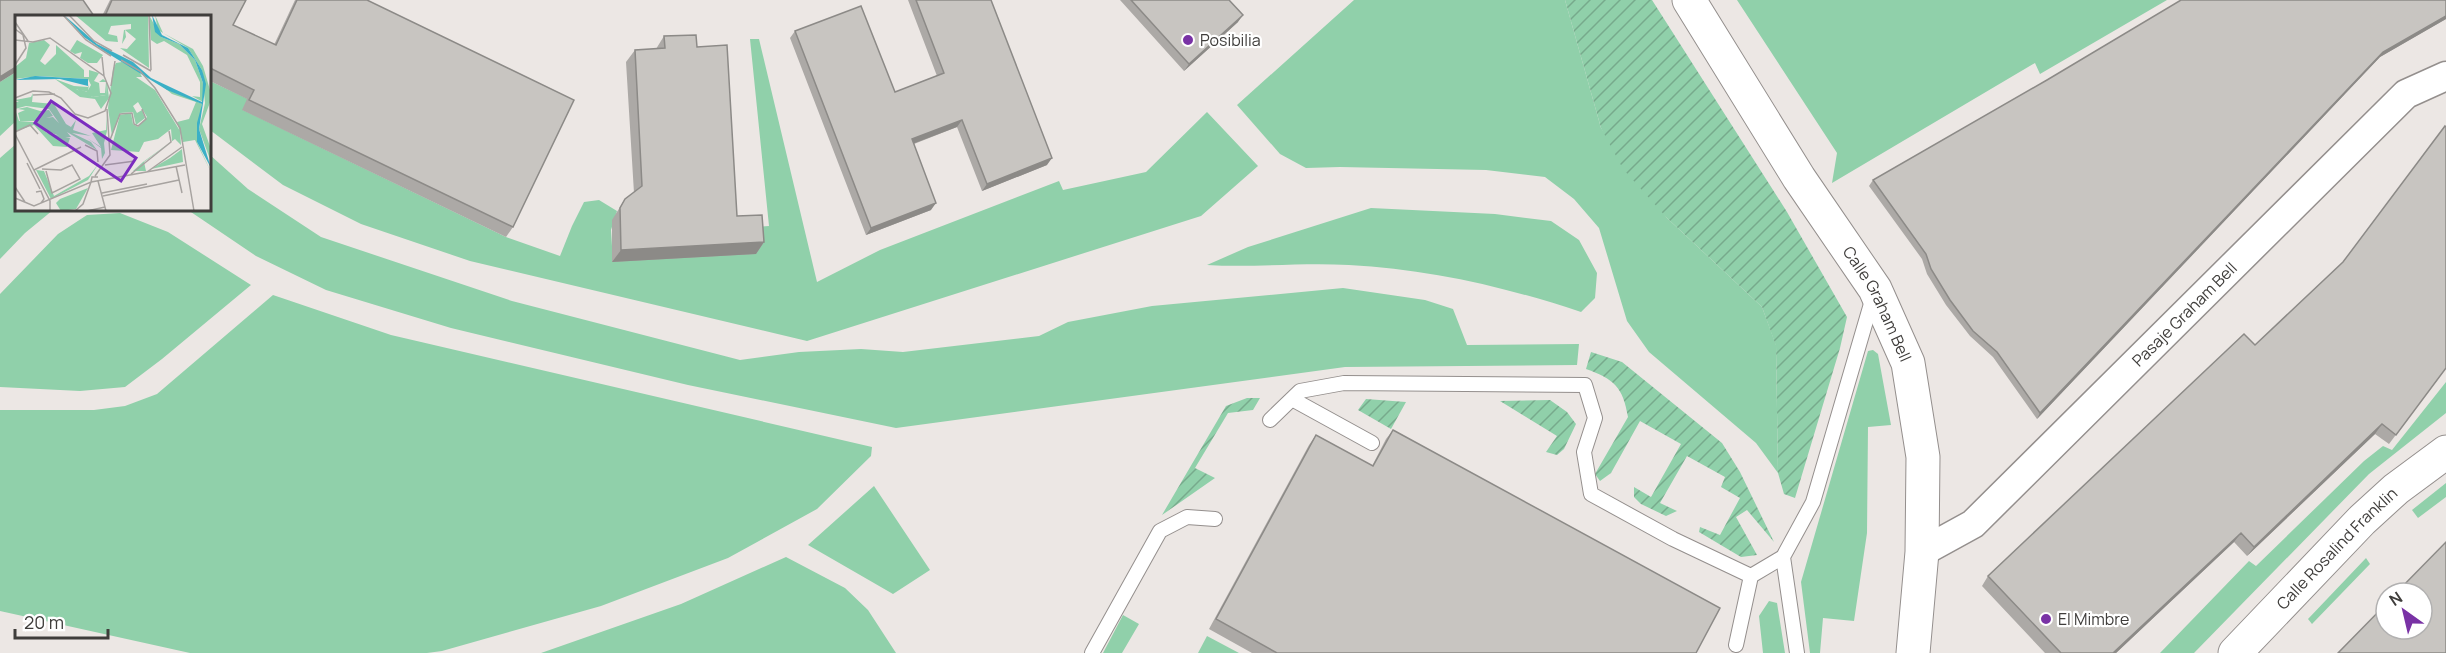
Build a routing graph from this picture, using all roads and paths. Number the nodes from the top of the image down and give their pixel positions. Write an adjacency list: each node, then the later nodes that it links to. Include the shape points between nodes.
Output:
1 (1689, 0): 3 (street, Calle Graham Bell, via 1799,178)
2 (2446, 76): 9 (street, Pasaje Graham Bell, via 2406,94 1972,524)
3 (1875, 289): 9 (street, Calle Graham Bell, via 1908,363 1923,457); 10 (lane, via 1813,502)
4 (1293, 399): 5 (lane); 6 (lane); 11 (lane, via 1300,392 1344,383 1585,385 1595,418 1584,452 1591,494)
5 (1270, 420)
6 (1372, 443)
7 (2446, 452): 16 (street, Calle Rosalind Franklin, via 2362,520)
8 (1215, 519): 13 (lane, via 1187,517 1160,531)
9 (1922, 552): 15 (street, Calle Graham Bell)
10 (1783, 557): 11 (lane); 14 (lane)
11 (1751, 576): 12 (lane)
12 (1736, 645)
13 (1092, 653)
14 (1797, 653)
15 (1913, 653)
16 (2235, 653)

